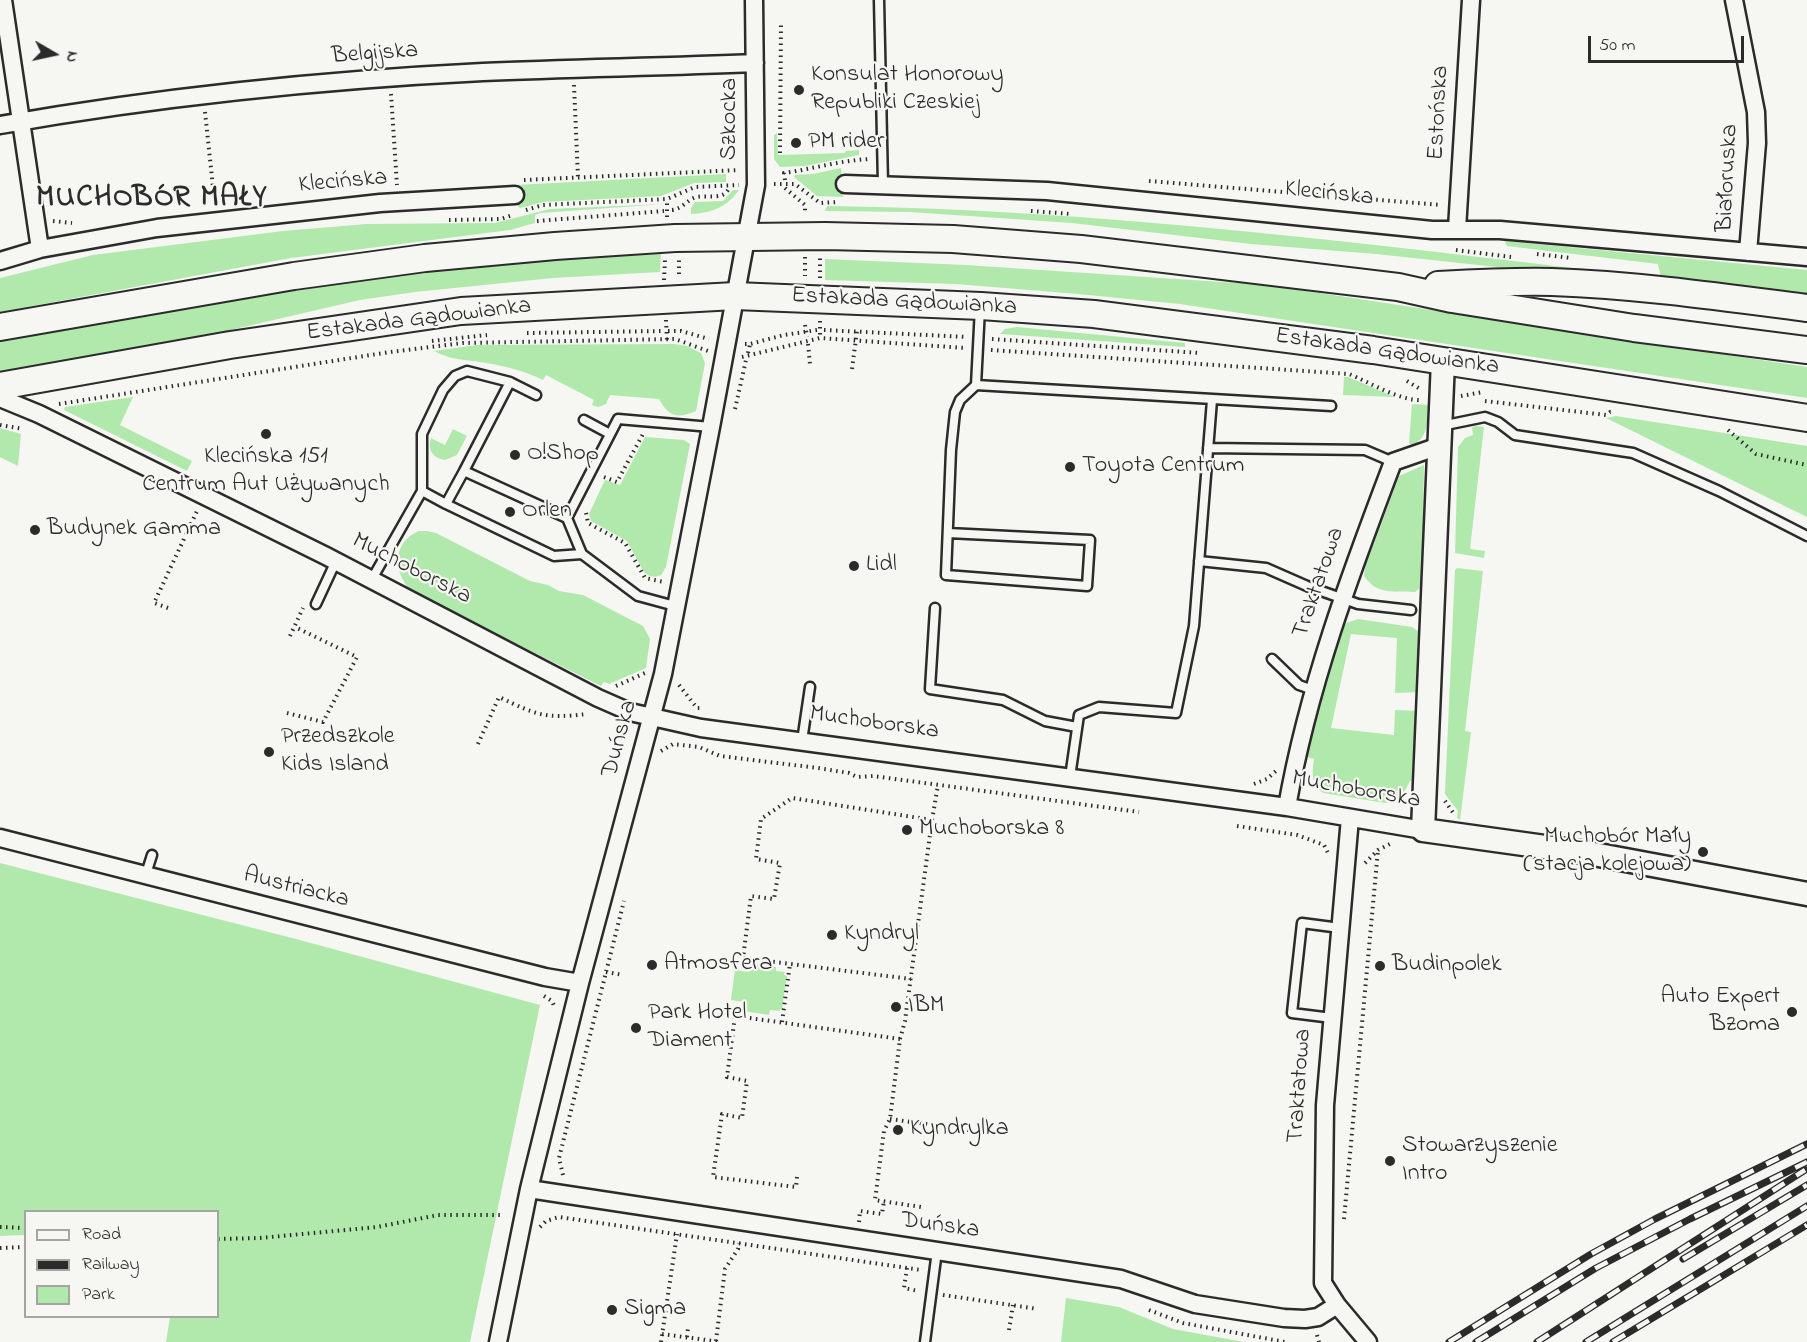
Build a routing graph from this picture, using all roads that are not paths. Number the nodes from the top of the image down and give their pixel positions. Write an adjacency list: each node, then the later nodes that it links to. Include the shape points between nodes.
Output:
1 (3, 0): 7 (street)
2 (754, 0): 6 (street, Szkocka)
3 (879, 0): 10 (lane)
4 (1471, 0): 12 (street, Estońska)
5 (1734, 0): 15 (street, Białoruska, via 1756,112)
6 (755, 63): 7 (street, Belgijska, via 482,72 306,84); 13 (street, Szkocka, via 756,181)
7 (21, 121): 8 (street, Belgijska); 14 (street)
8 (0, 125)
9 (845, 184): 10 (street, Klecińska)
10 (883, 184): 12 (street, Klecińska, via 1047,191)
11 (515, 195): 14 (street, Klecińska, via 272,214 157,228)
12 (1457, 230): 15 (street, Klecińska, via 1500,230)
13 (745, 236): 18 (main road, via 941,239 1081,249); 19 (street, Szkocka); 22 (main road, via 555,246 425,258 294,276)
14 (40, 249): 17 (street, Klecińska)
15 (1748, 252): 16 (street, Klecińska)
16 (1807, 257)
17 (0, 261)
18 (1398, 287): 21 (main road, via 1554,282); 23 (main road, via 1634,328)
19 (735, 296): 20 (main road, Estakada Gądowianka); 27 (main road, Estakada Gądowianka, via 461,311 230,345); 34 (street, Duńska)
20 (981, 306): 24 (main road, Estakada Gądowianka, via 1094,314); 26 (lane)
21 (1807, 308)
22 (0, 327)
23 (1807, 350)
24 (1443, 361): 32 (main road, Estakada Gądowianka); 36 (main road)
25 (510, 382): 28 (lane); 39 (lane); 40 (lane, via 467,371 455,376 443,390 422,434)
26 (976, 385): 30 (lane); 43 (lane, via 960,400 955,412)
27 (0, 386)
28 (536, 395)
29 (0, 398): 46 (street, Muchoborska)
30 (1212, 400): 31 (lane); 37 (lane)
31 (1331, 406)
32 (1807, 418)
33 (584, 420): 35 (lane)
34 (711, 427): 35 (lane, via 618,419); 51 (street, Duńska)
35 (610, 434): 42 (lane)
36 (1440, 436): 38 (street); 44 (lane, via 1485,417 1515,435 1633,453); 63 (main road)
37 (1208, 448): 38 (lane, via 1365,450); 47 (lane)
38 (1392, 462): 49 (street, Traktatowa)
39 (464, 471): 41 (lane); 42 (lane)
40 (422, 491): 41 (lane); 48 (lane)
41 (446, 504): 45 (lane, via 554,556)
42 (567, 518): 45 (lane)
43 (948, 533): 43 (lane, via 946,575 1087,586 1090,540)
44 (1807, 536)
45 (582, 554): 51 (lane, via 638,596)
46 (336, 561): 48 (street, Muchoborska); 50 (lane)
47 (1199, 561): 49 (lane, via 1266,568); 58 (lane, via 1194,626 1176,713 1100,707 1078,715)
48 (372, 579): 57 (street, Muchoborska, via 598,698)
49 (1341, 599): 53 (lane); 56 (street, Traktatowa)
50 (316, 604)
51 (675, 606): 57 (street, Duńska)
52 (934, 608): 58 (lane, via 930,689 1003,700 1045,722)
53 (1411, 610)
54 (1272, 659): 56 (lane, via 1299,686)
55 (810, 687): 59 (lane)
56 (1313, 690): 61 (street, Traktatowa)
57 (652, 718): 59 (street, Muchoborska); 69 (street, Duńska)
58 (1077, 727): 60 (lane)
59 (802, 741): 60 (street, Muchoborska)
60 (1070, 777): 61 (street, Muchoborska)
61 (1287, 807): 62 (street, Muchoborska)
62 (1350, 818): 63 (street, Muchoborska); 68 (street, Traktatowa)
63 (1423, 830): 67 (main road, Muchoborska, via 1578,851)
64 (0, 838): 66 (street, Austriacka)
65 (152, 855): 66 (lane)
66 (146, 874): 69 (street, Austriacka)
67 (1807, 894)
68 (1340, 927): 70 (street, Traktatowa); 70 (lane, via 1302,923 1292,1013)
69 (580, 983): 71 (street, Duńska)
70 (1332, 1018): 73 (street, Traktatowa, via 1325,1105 1323,1283)
71 (529, 1189): 72 (street, Duńska); 74 (street, Duńska)
72 (937, 1251): 73 (street, Duńska, via 1121,1280 1195,1304 1284,1318 1318,1317); 75 (lane)
73 (1337, 1305): 76 (street, Traktatowa)
74 (498, 1342)
75 (925, 1342)
76 (1368, 1342)

